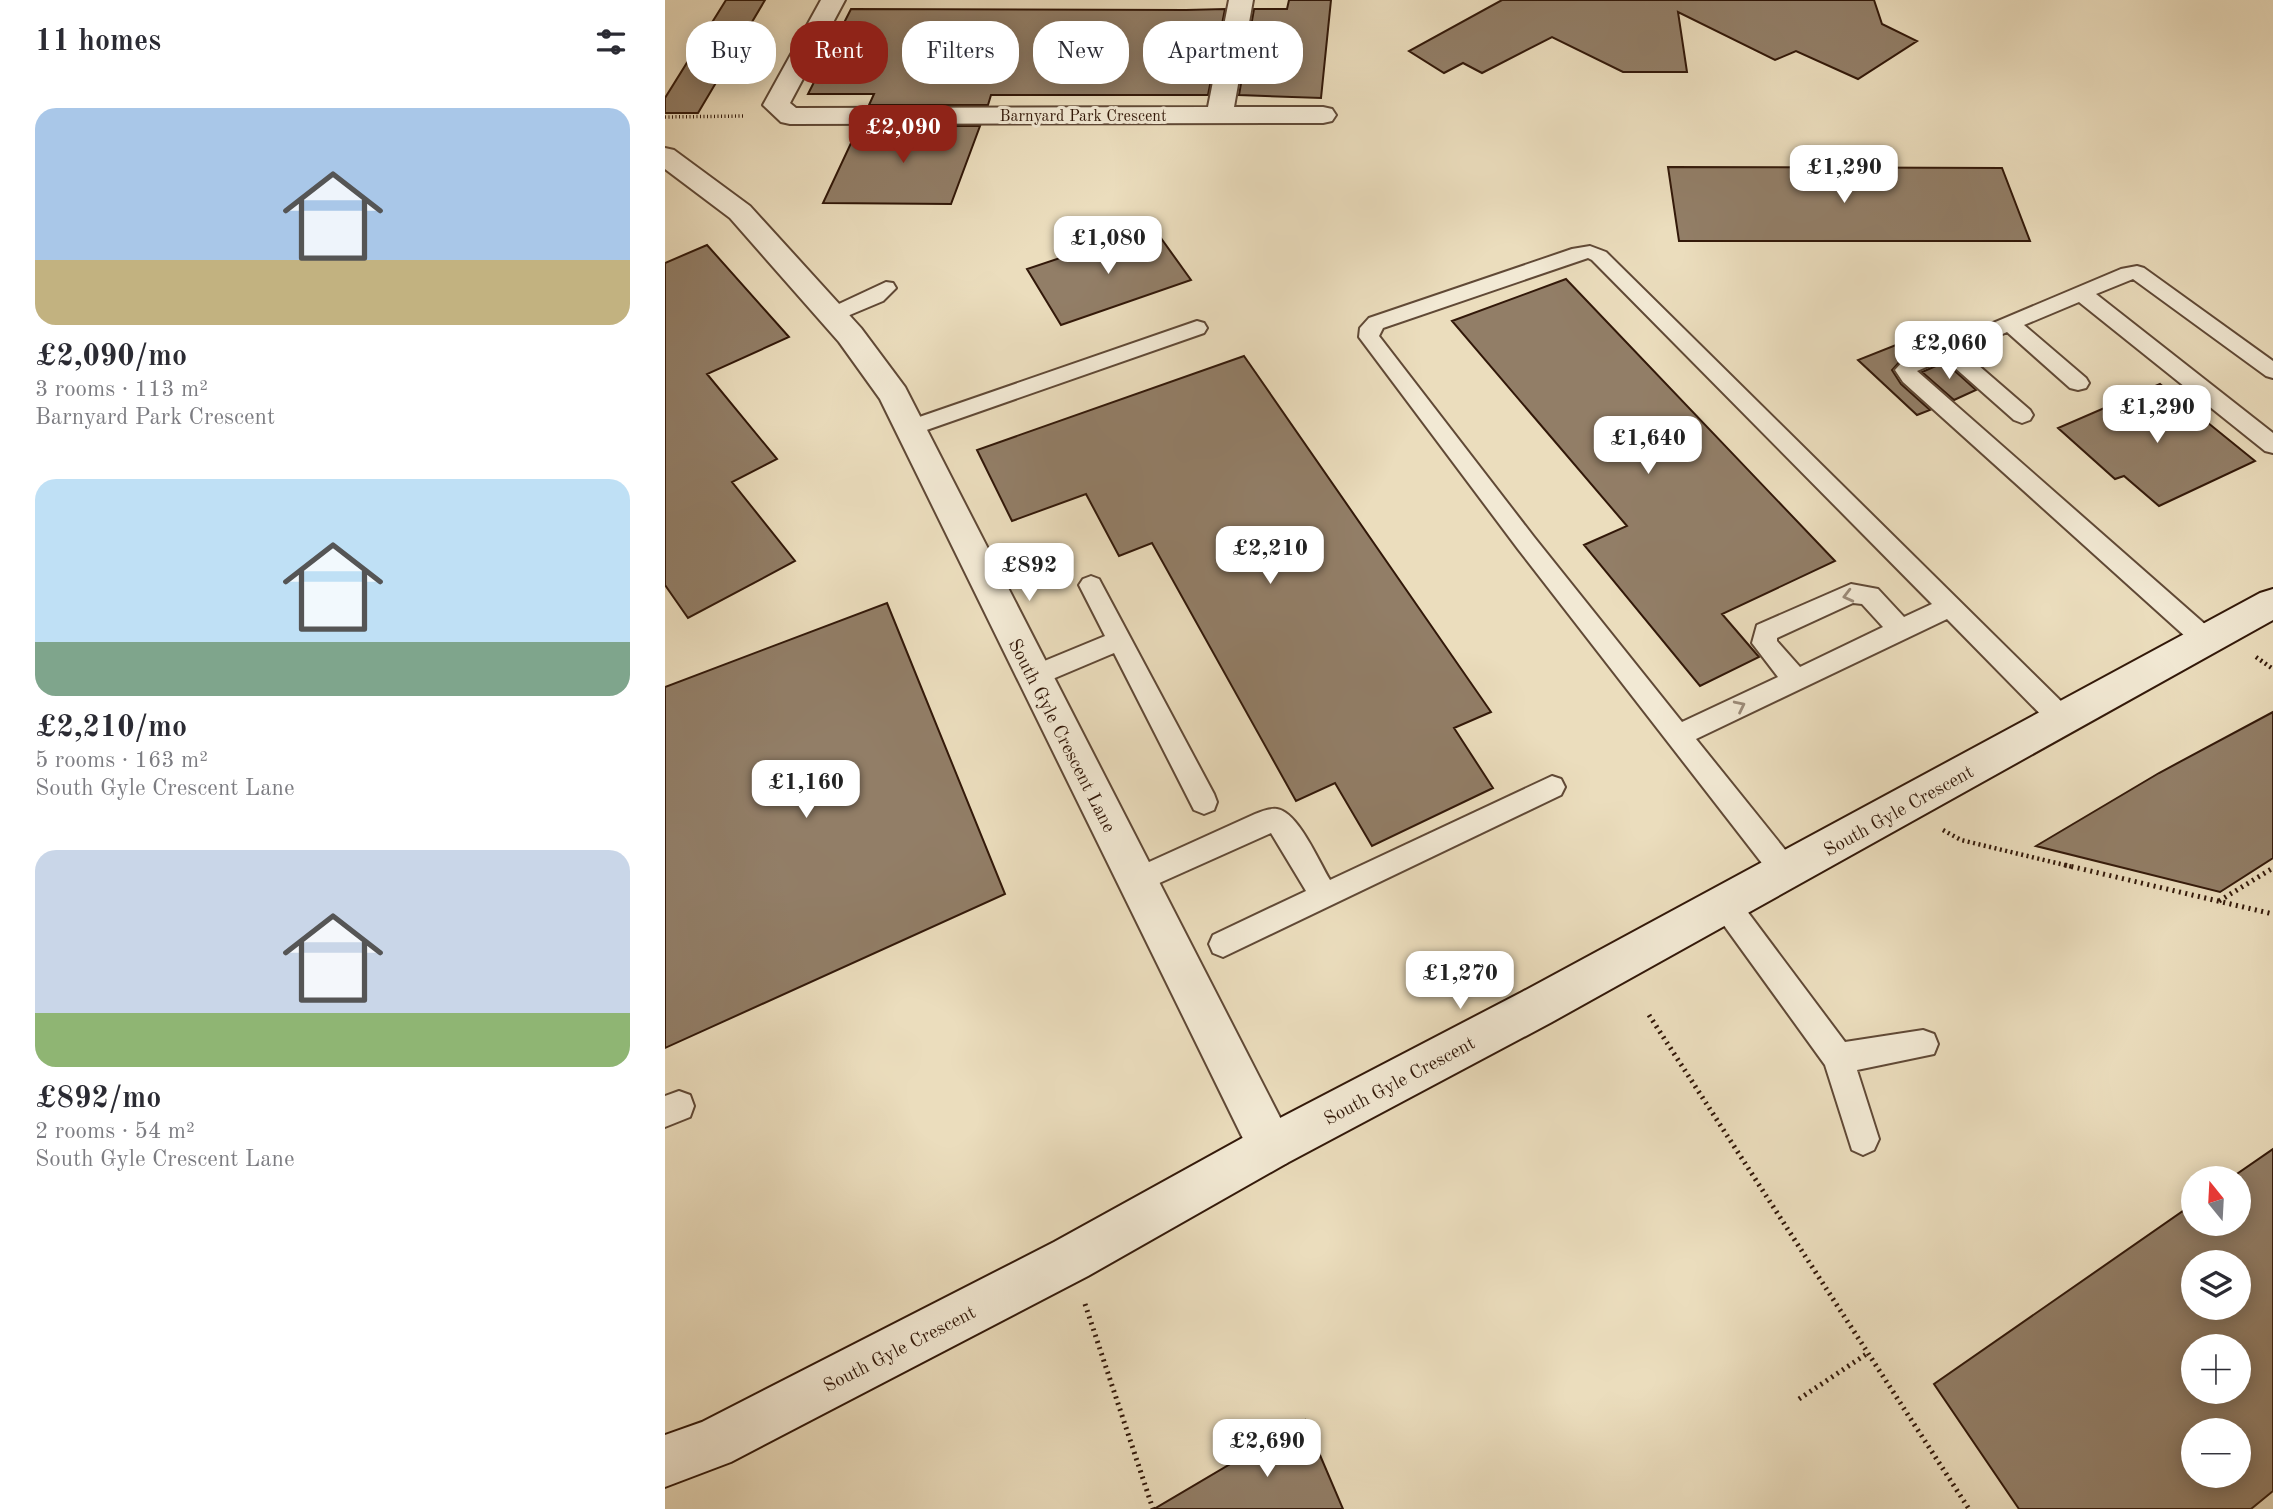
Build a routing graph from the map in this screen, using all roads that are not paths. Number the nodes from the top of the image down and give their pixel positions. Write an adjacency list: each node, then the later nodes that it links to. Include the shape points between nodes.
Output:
1 (833, 0): 3 (street, Barnyard Park Crescent, via 776,105 790,116)
2 (1241, 0): 3 (street)
3 (1220, 115): 4 (street, Barnyard Park Crescent)
4 (1322, 115)
5 (665, 156): 8 (street, South Gyle Crescent Lane, via 740,212)
6 (886, 288): 8 (lane)
7 (2081, 293): 9 (lane); 12 (lane, via 2137,272); 16 (lane)
8 (833, 315): 15 (street, South Gyle Crescent Lane, via 894,395)
9 (2010, 324): 11 (lane); 13 (lane)
10 (1197, 328): 15 (lane)
11 (1948, 350): 14 (lane); 22 (lane, via 1910,366 1906,370 1910,377)
12 (2273, 371)
13 (2078, 383)
14 (2022, 415)
15 (910, 428): 23 (street, South Gyle Crescent Lane)
16 (2273, 445)
17 (1091, 585): 21 (lane)
18 (2273, 603): 22 (street, South Gyle Crescent)
19 (1949, 607): 20 (lane); 25 (lane); 26 (lane, via 1599,256 1579,253 1376,323 1369,337)
20 (1901, 629): 24 (lane); 24 (lane, one-way to 24, via 1869,596 1851,593 1766,632 1764,643)
21 (1120, 640): 23 (lane); 28 (lane)
22 (2206, 640): 25 (street, South Gyle Crescent)
23 (1034, 676): 30 (street, South Gyle Crescent Lane)
24 (1795, 680): 26 (lane, one-way to 24)
25 (2062, 719): 29 (street, South Gyle Crescent)
26 (1678, 736): 29 (lane)
27 (1552, 787): 31 (lane)
28 (1204, 802)
29 (1785, 871): 32 (street, South Gyle Crescent)
30 (1137, 881): 31 (lane, via 1265,822 1277,821); 37 (street, South Gyle Crescent Lane)
31 (1324, 896): 33 (lane)
32 (1725, 904): 35 (lane); 37 (street, South Gyle Crescent)
33 (1223, 944)
34 (1923, 1044): 35 (lane)
35 (1838, 1058): 36 (lane)
36 (1863, 1139)
37 (1271, 1147): 38 (street, South Gyle Crescent, via 1072,1259 713,1444)
38 (665, 1461)

